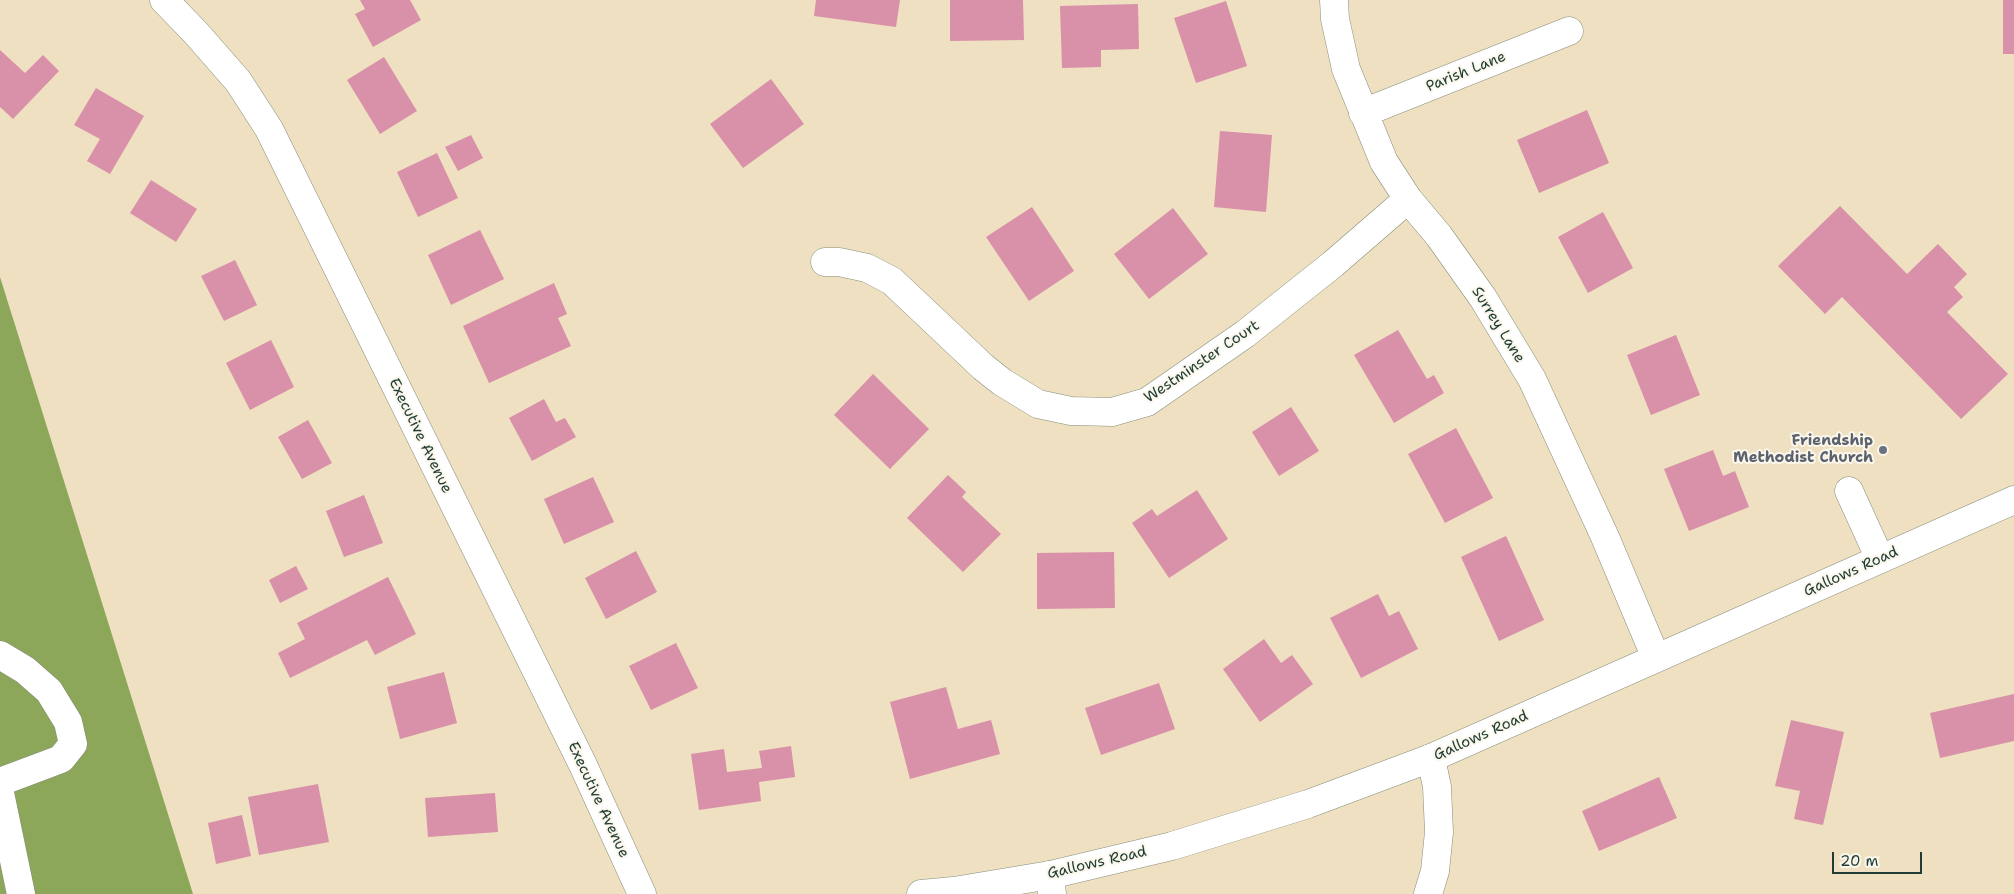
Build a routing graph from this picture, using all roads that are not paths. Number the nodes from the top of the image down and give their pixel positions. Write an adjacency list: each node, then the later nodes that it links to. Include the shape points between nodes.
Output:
1 (164, 0): 18 (street, Executive Avenue, via 238,81 269,129 574,747)
2 (1334, 0): 4 (street, Surrey Lane, via 1346,69)
3 (1569, 31): 4 (street, Parish Lane)
4 (1363, 113): 5 (street, Surrey Lane, via 1384,162)
5 (1408, 199): 6 (street, Westminster Court, via 1238,340 1147,402 1112,412 1071,411 1038,404 983,367 892,281 867,268); 11 (street, Surrey Lane, via 1483,298 1532,379 1605,537)
6 (825, 262)
7 (1849, 491): 9 (street)
8 (2014, 500): 9 (street, Gallows Road)
9 (1880, 558): 11 (street, Gallows Road)
10 (0, 655): 13 (street, via 25,670 49,691 68,722 73,744 61,759)
11 (1656, 658): 12 (street, Gallows Road)
12 (1431, 758): 15 (street, Gallows Road, via 1308,804); 20 (street, via 1437,787 1439,832 1435,871)
13 (0, 782)
14 (0, 792): 17 (street)
15 (1051, 884): 16 (street, Gallows Road)
16 (989, 890): 19 (street, Gallows Road)
17 (21, 894)
18 (642, 894)
19 (921, 894)
20 (1428, 894)

